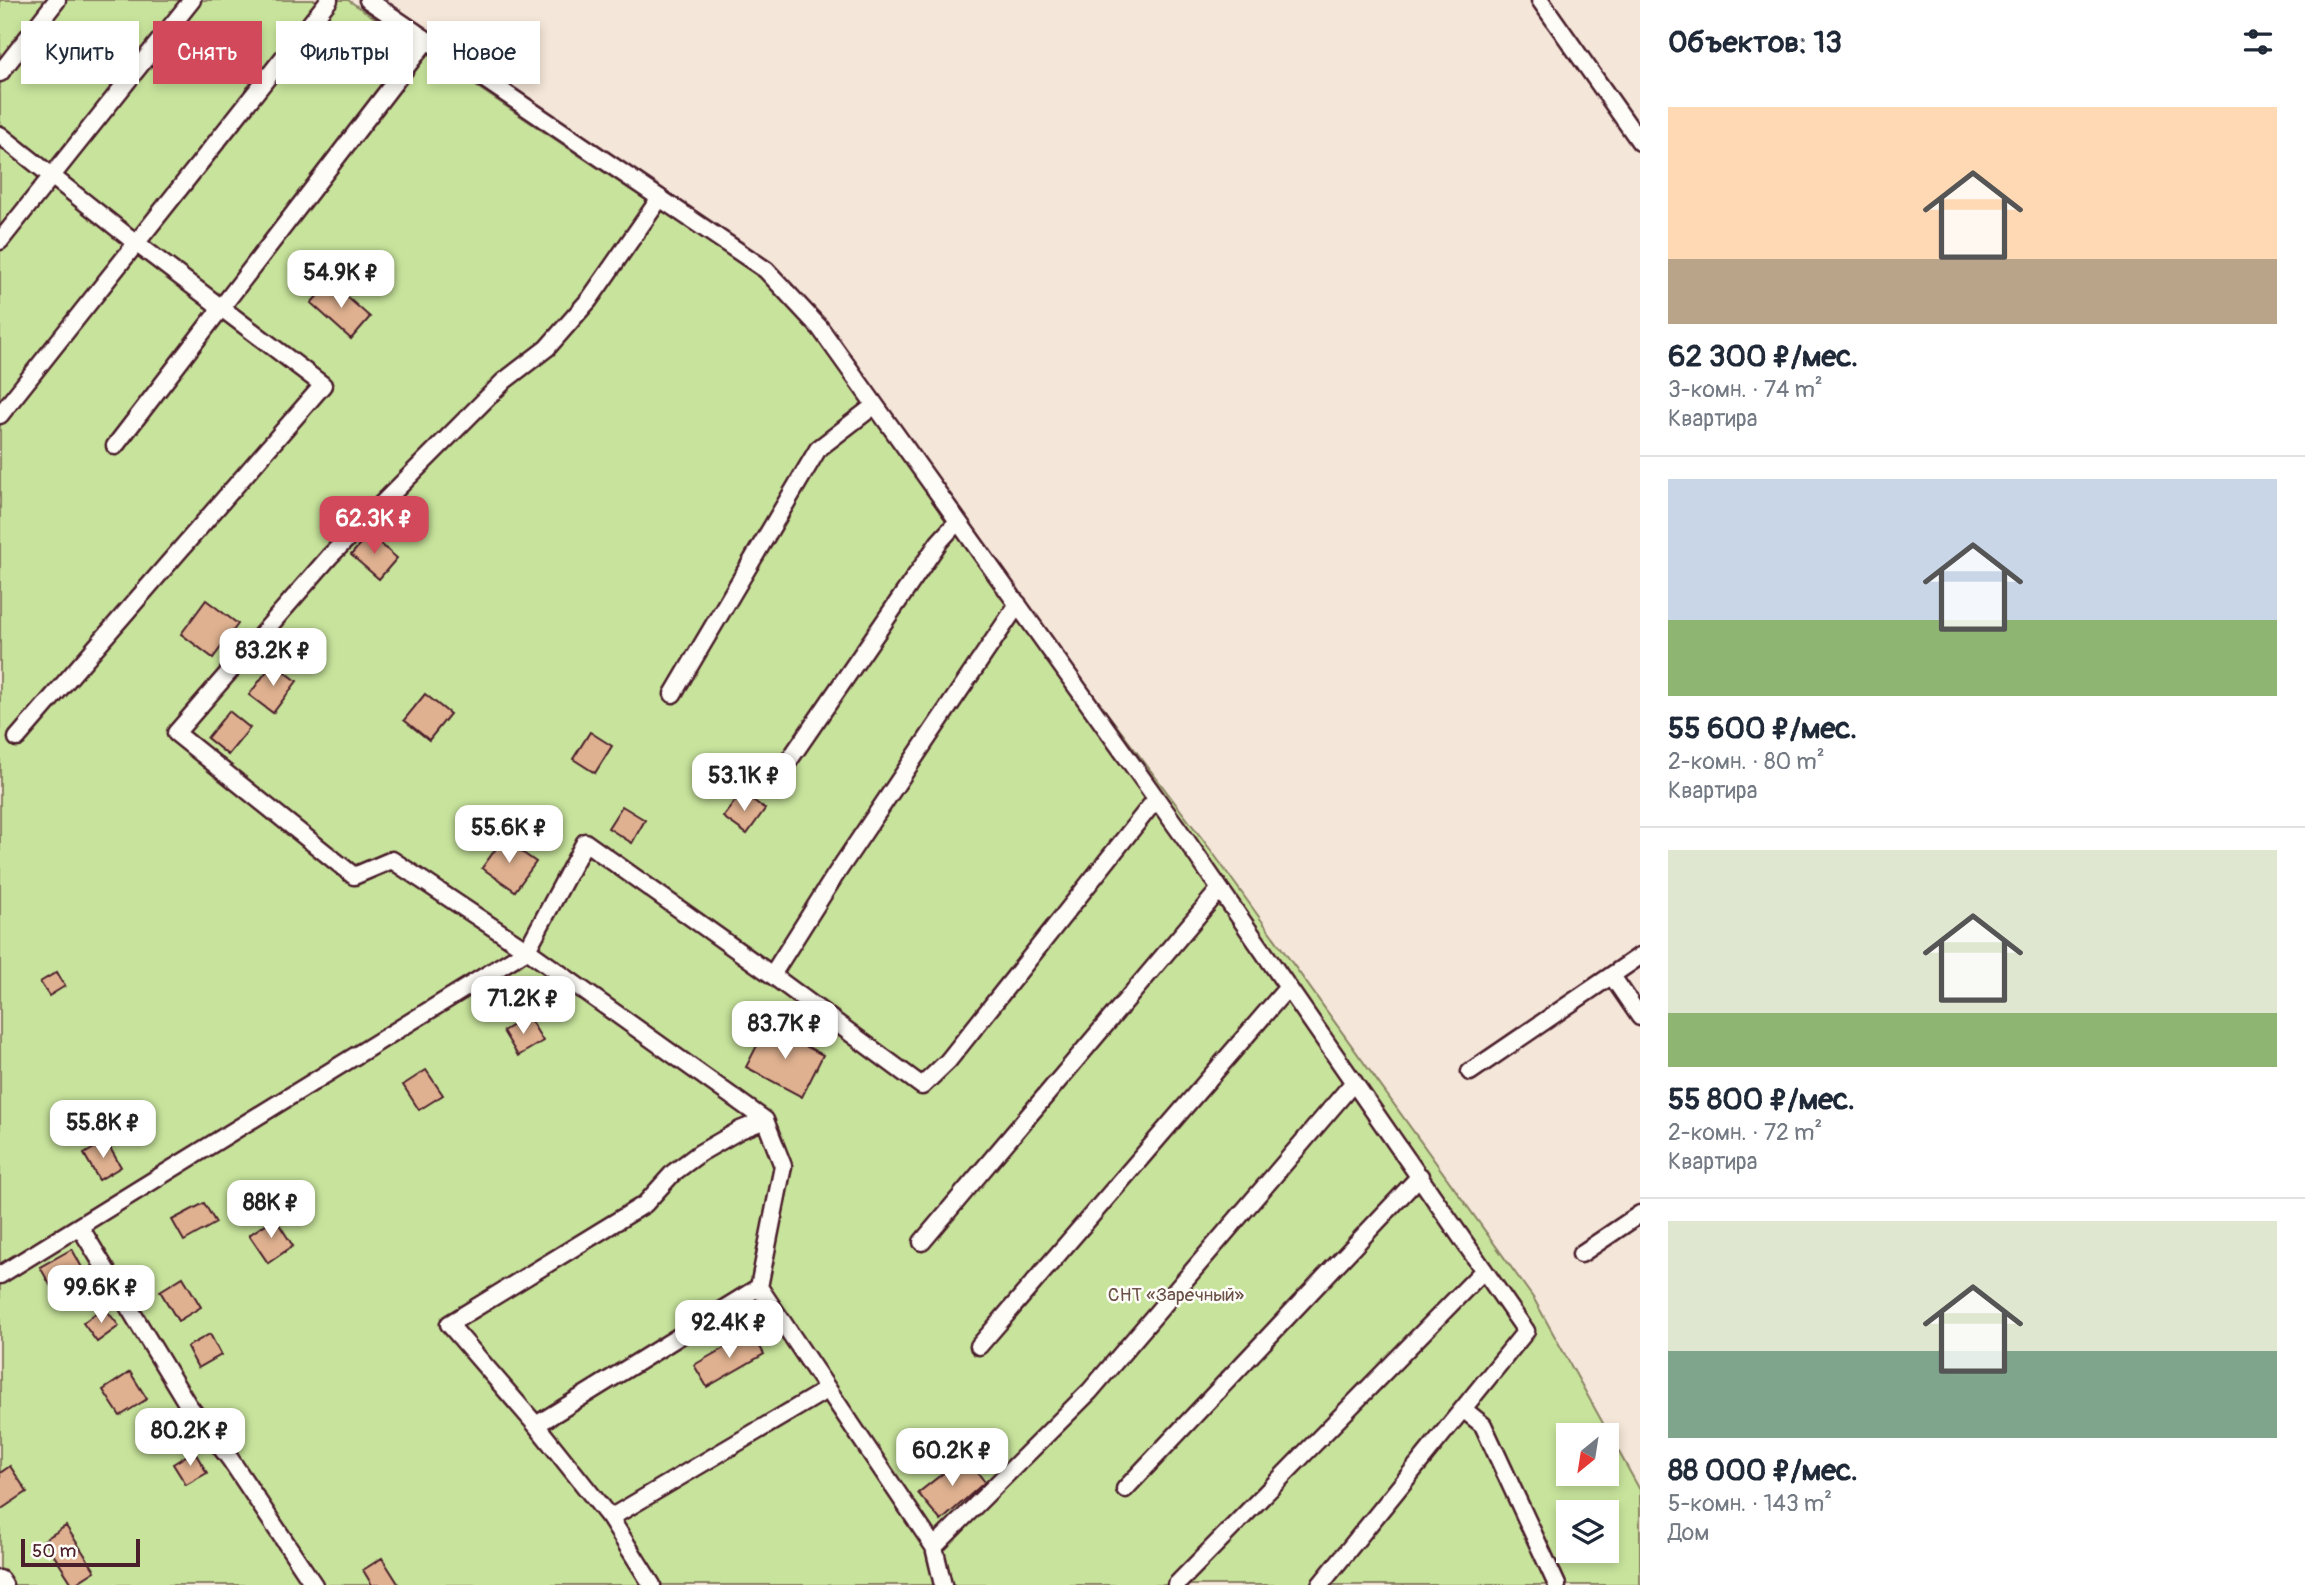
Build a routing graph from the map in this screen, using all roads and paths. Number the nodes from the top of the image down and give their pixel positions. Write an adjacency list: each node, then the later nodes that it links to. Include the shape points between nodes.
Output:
1 (57, 0): 7 (street)
2 (192, 0): 11 (street)
3 (329, 0): 14 (street)
4 (368, 0): 6 (street)
5 (1540, 0): 10 (street)
6 (427, 40): 15 (street)
7 (0, 73)
8 (492, 84): 12 (street)
9 (0, 135): 11 (street)
10 (1640, 142)
11 (52, 176): 13 (street); 14 (street)
12 (660, 198): 16 (street, via 765,270 820,328); 26 (street, via 589,300 547,348 504,381 330,556 176,733 354,876 392,860)
13 (0, 241)
14 (136, 243): 15 (street); 17 (street)
15 (222, 307): 18 (street); 22 (street, via 324,385)
16 (875, 405): 19 (street); 21 (street, via 818,449)
17 (0, 415)
18 (115, 446)
19 (958, 521): 20 (street); 23 (street)
20 (1018, 604): 24 (street); 28 (street)
21 (673, 694)
22 (17, 738)
23 (779, 775)
24 (1156, 799): 25 (street); 28 (street, via 948,1061 922,1086)
25 (1220, 889): 30 (street); 38 (street)
26 (527, 950): 28 (street, via 585,842); 34 (street); 37 (street)
27 (1640, 956): 29 (street)
28 (772, 975)
29 (1612, 975): 31 (street); 32 (street)
30 (1288, 987): 33 (street); 43 (street)
31 (1640, 1017)
32 (1470, 1072)
33 (1354, 1082): 35 (street); 49 (street, via 1090,1391)
34 (765, 1119): 42 (street, via 783,1166); 46 (street, via 700,1153 673,1173 645,1204 449,1324)
35 (1420, 1177): 40 (street); 47 (street)
36 (1640, 1214): 39 (street)
37 (80, 1227): 41 (street); 52 (street, via 188,1405)
38 (922, 1242)
39 (1581, 1254)
40 (1484, 1269): 45 (street, via 1526,1331); 55 (street)
41 (0, 1275)
42 (759, 1287): 44 (street); 46 (street)
43 (979, 1346)
44 (828, 1389): 48 (street); 49 (street)
45 (1463, 1409): 56 (street); 57 (street, via 1483,1425)
46 (536, 1425): 48 (street)
47 (1125, 1489)
48 (610, 1518): 53 (street)
49 (934, 1547): 54 (street)
50 (0, 1579): 51 (street)
51 (4, 1585)
52 (314, 1585)
53 (652, 1585)
54 (943, 1585)
55 (1176, 1585)
56 (1320, 1585)
57 (1557, 1585)

